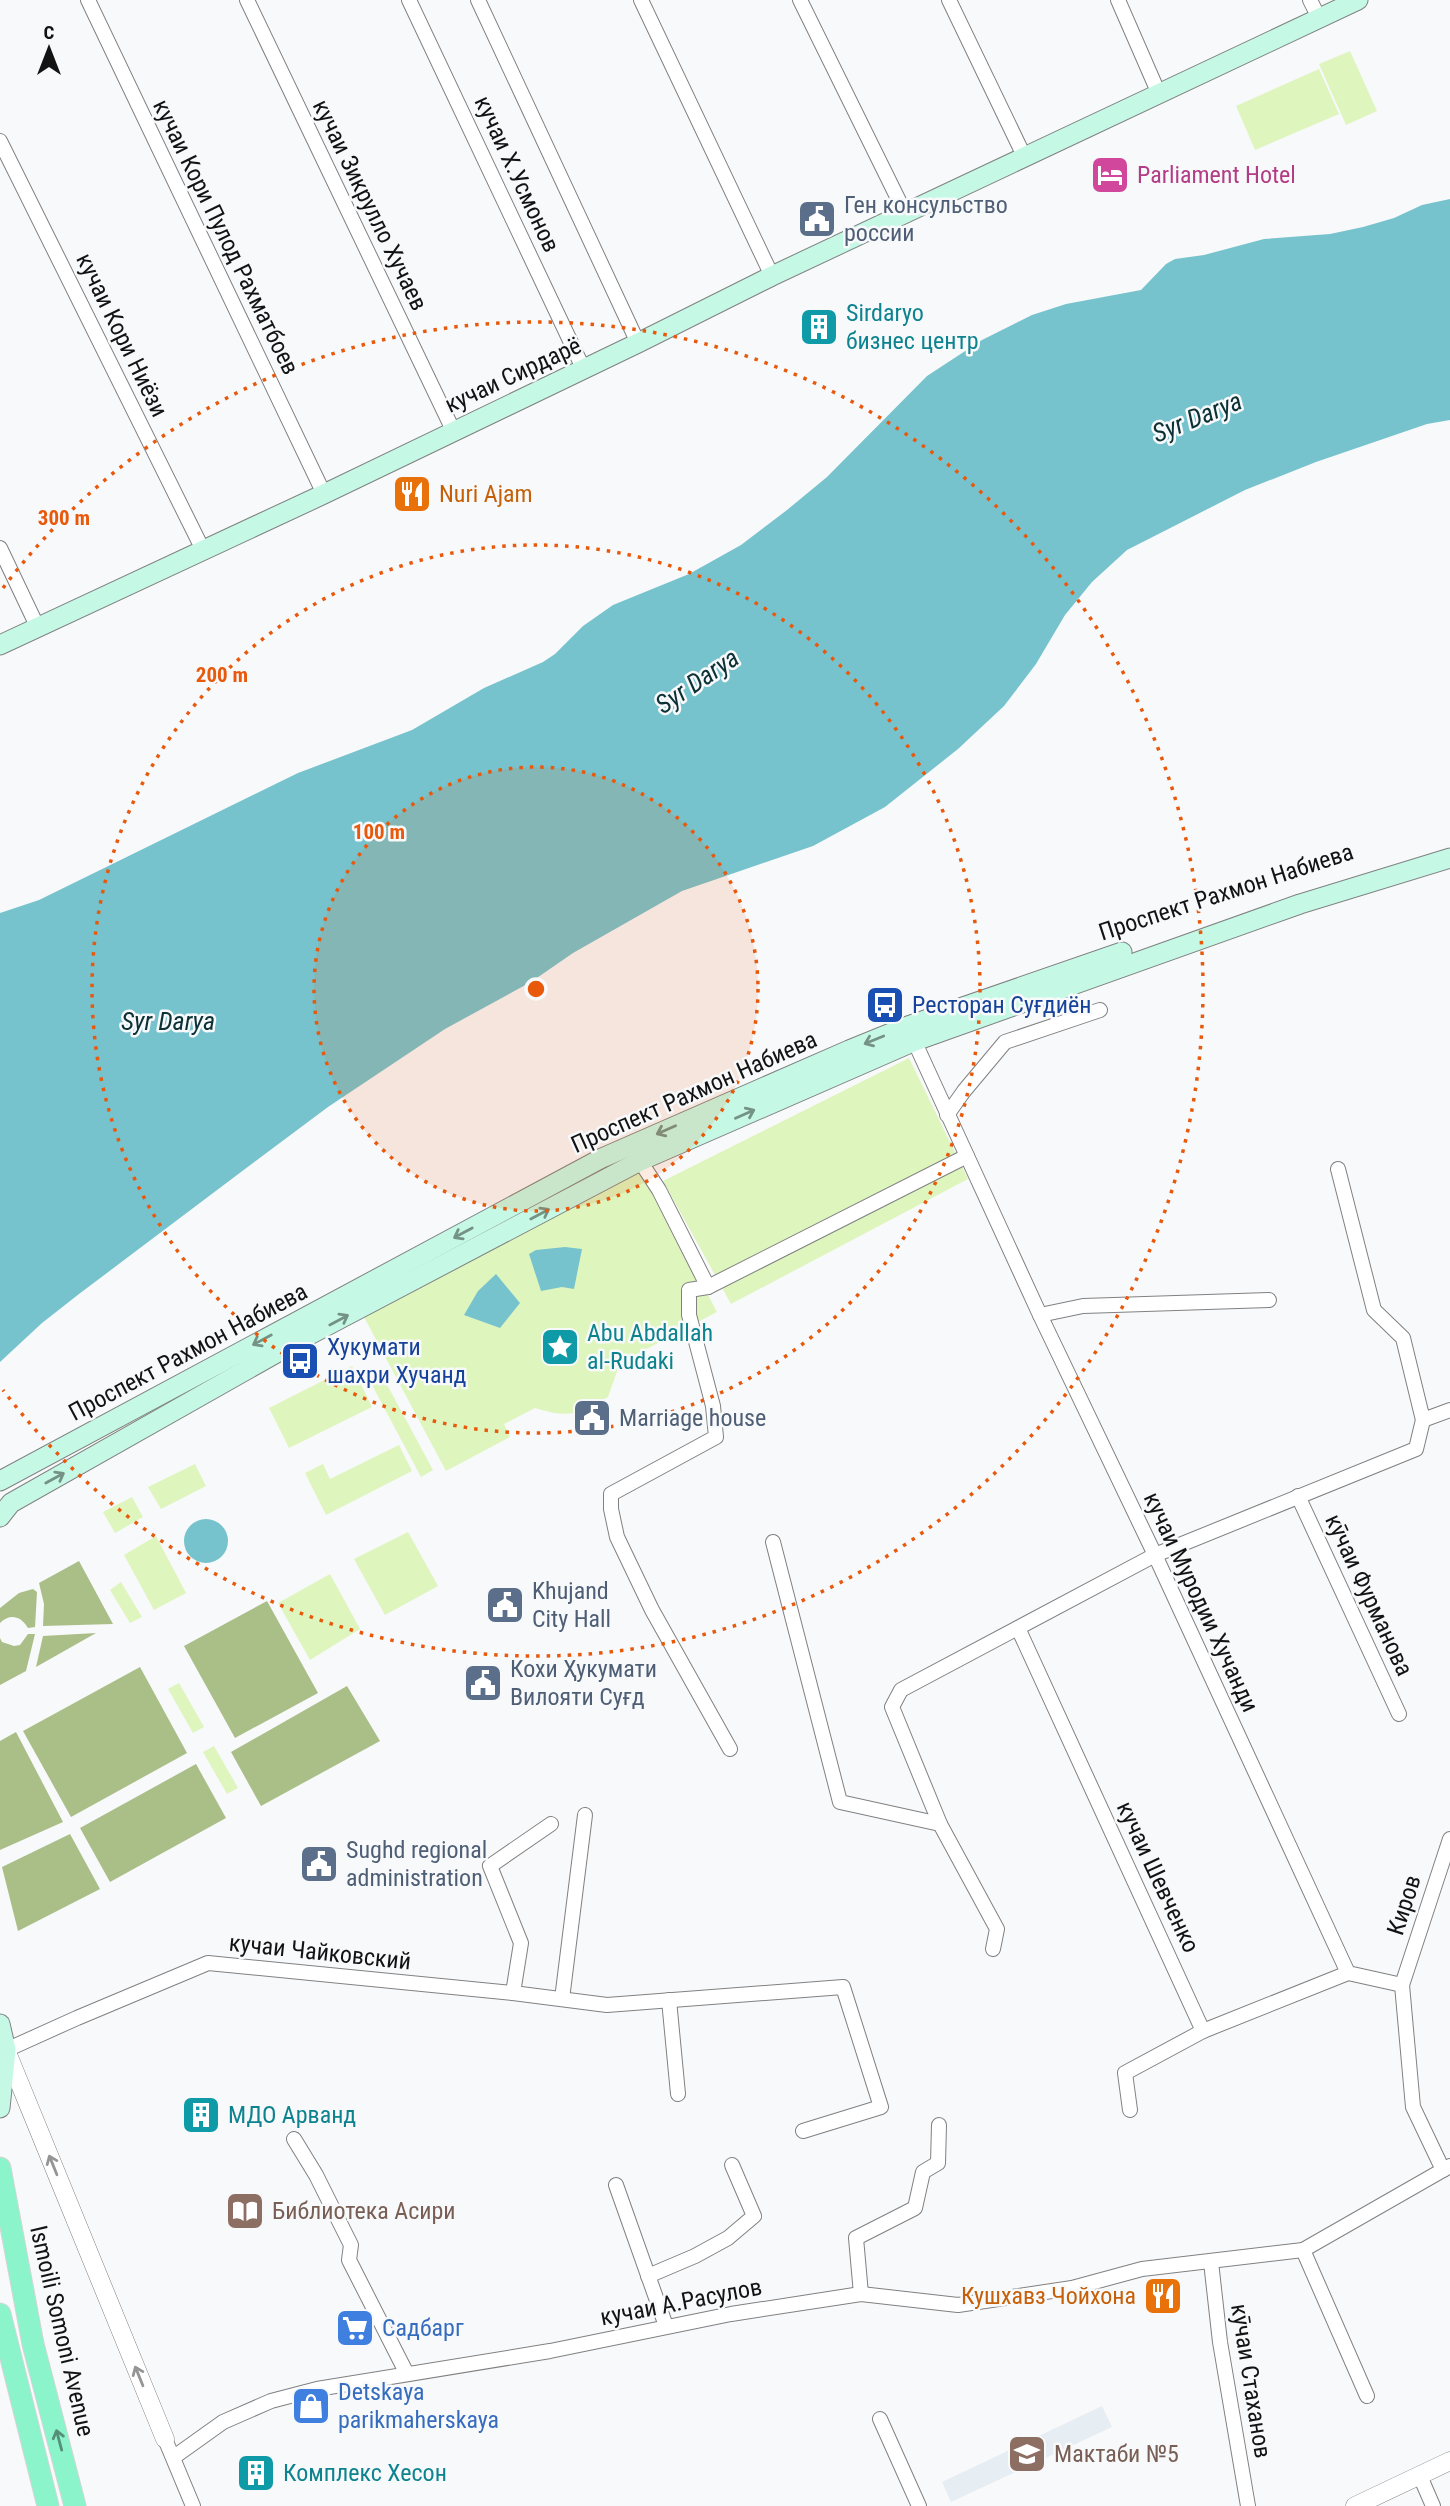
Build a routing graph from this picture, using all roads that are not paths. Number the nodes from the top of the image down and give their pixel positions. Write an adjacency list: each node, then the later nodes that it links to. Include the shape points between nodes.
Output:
1 (88, 0): 20 (street, кучаи Кори Пулод Рахматбоев)
2 (247, 0): 19 (street, кучаи Зикрулло Хучаев)
3 (409, 0): 18 (street, кучаи Х.Усмонов)
4 (478, 0): 17 (street, кучаи Х.Усмонов)
5 (641, 0): 16 (street)
6 (800, 0): 15 (street)
7 (949, 0): 14 (street)
8 (1118, 0): 12 (street)
9 (1310, 0): 11 (street)
10 (1358, 0): 11 (main road, кучаи Сирдарё)
11 (1319, 18): 12 (main road, кучаи Сирдарё)
12 (1159, 94): 14 (main road, кучаи Сирдарё)
13 (0, 141): 22 (street, кучаи Кори Ниёзи)
14 (1026, 158): 15 (main road, кучаи Сирдарё)
15 (905, 213): 16 (main road, кучаи Сирдарё)
16 (772, 276): 17 (main road, кучаи Сирдарё)
17 (638, 343): 18 (main road, кучаи Сирдарё)
18 (583, 368): 19 (main road, кучаи Сирдарё)
19 (453, 430): 20 (main road, кучаи Сирдарё)
20 (324, 494): 22 (main road, кучаи Сирдарё)
21 (0, 548): 23 (street)
22 (203, 550): 23 (main road, кучаи Сирдарё)
23 (38, 628): 24 (main road, кучаи Сирдарё)
24 (0, 645)
25 (1450, 847): 28 (main road, Проспект Рахмон Набиева, via 1264,904)
26 (1450, 858): 28 (main road, Проспект Рахмон Набиева)
27 (1100, 1010): 29 (street, via 1004,1042)
28 (911, 1034): 29 (street, кучаи Муродии Хучанди); 31 (main road, Проспект Рахмон Набиева, one-way to 28, via 819,1081); 38 (main road, Проспект Рахмон Набиева, one-way to 38, via 849,1050 602,1158)
29 (947, 1115): 30 (street, кучаи Муродии Хучанди)
30 (967, 1156): 33 (street); 35 (street, кучаи Муродии Хучанди)
31 (640, 1161): 33 (street); 40 (main road, Проспект Рахмон Набиева, one-way to 31, via 11,1503 294,1343)
32 (1338, 1169): 37 (street, via 1374,1310 1403,1338)
33 (708, 1287): 45 (street, via 689,1290 689,1315 713,1406 716,1437 611,1494 611,1509 617,1537 652,1610)
34 (1269, 1300): 35 (street, via 1083,1306)
35 (1040, 1315): 42 (street, кучаи Муродии Хучанди)
36 (1450, 1410): 37 (street)
37 (1423, 1420): 39 (street, via 1416,1449)
38 (0, 1481)
39 (1298, 1496): 42 (street); 44 (street, кӯчаи Фурманова)
40 (0, 1517)
41 (773, 1542): 48 (street, via 840,1802)
42 (1154, 1555): 43 (street); 51 (street, кучаи Муродии Хучанди)
43 (1018, 1628): 48 (street, via 901,1690 891,1707); 57 (street, кучаи Шевченко)
44 (1399, 1714)
45 (730, 1749)
46 (585, 1815): 54 (street)
47 (551, 1824): 53 (street, via 490,1867 521,1943)
48 (940, 1824): 50 (street, via 997,1929)
49 (1450, 1839): 52 (street, Киров)
50 (993, 1949)
51 (1348, 1973): 52 (street); 57 (street)
52 (1402, 1985): 67 (street, via 1413,2107)
53 (513, 1993): 54 (street, кучаи Чайковский); 58 (street, кучаи Чайковский, via 208,1963)
54 (562, 1999): 55 (street, кучаи Чайковский, via 607,2005)
55 (668, 2000): 59 (street); 63 (street, кучаи Чайковский, via 843,1987 881,2107)
56 (0, 2024): 58 (main road)
57 (1203, 2031): 61 (street, via 1125,2073)
58 (6, 2050): 60 (main road); 78 (street, one-way to 58)
59 (678, 2094)
60 (0, 2108)
61 (1130, 2110)
62 (939, 2125): 72 (street, via 938,2163 923,2172 915,2208 856,2238)
63 (803, 2131)
64 (294, 2139): 75 (street, via 351,2245 349,2260)
65 (732, 2165): 71 (street, via 754,2216 729,2238)
66 (0, 2168): 83 (main road, Ismoili Somoni Avenue, one-way to 66, via 33,2344)
67 (1446, 2168): 69 (street)
68 (616, 2185): 71 (street)
69 (1303, 2250): 70 (street, кучаи А.Расулов); 76 (street)
70 (1211, 2262): 72 (street, кучаи А.Расулов, via 1142,2269 1072,2288 958,2305); 86 (street, кӯчаи Стаханов)
71 (648, 2276): 74 (street)
72 (861, 2294): 74 (street, кучаи А.Расулов)
73 (0, 2314): 82 (main road)
74 (666, 2326): 75 (street, кучаи А.Расулов)
75 (407, 2374): 79 (street, кучаи А.Расулов, via 271,2401 223,2422)
76 (1367, 2396)
77 (880, 2419): 85 (street)
78 (165, 2439): 79 (street)
79 (174, 2457): 84 (street)
80 (1450, 2461): 81 (street)
81 (1420, 2476): 87 (street); 88 (street)
82 (48, 2506)
83 (75, 2506)
84 (193, 2506)
85 (919, 2506)
86 (1248, 2506)
87 (1355, 2506)
88 (1433, 2506)

